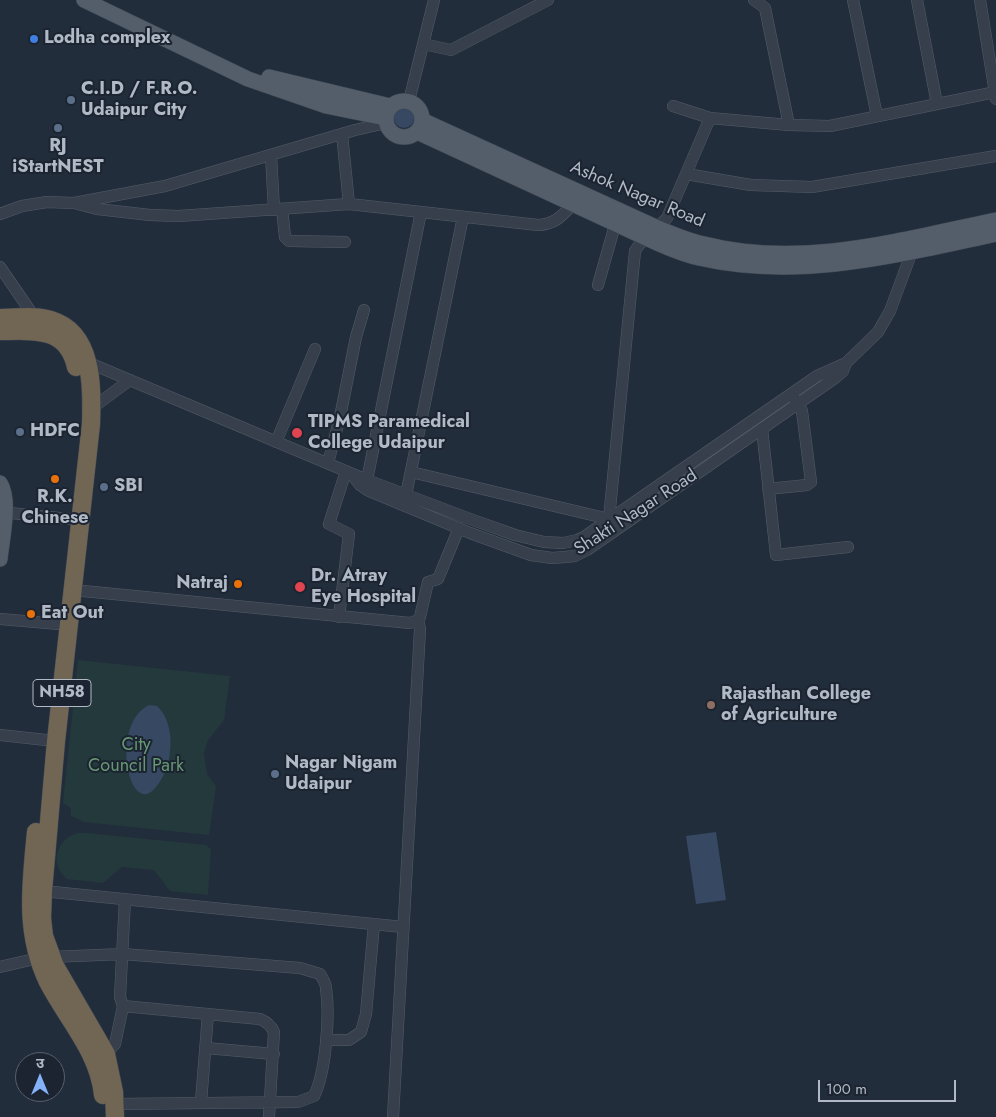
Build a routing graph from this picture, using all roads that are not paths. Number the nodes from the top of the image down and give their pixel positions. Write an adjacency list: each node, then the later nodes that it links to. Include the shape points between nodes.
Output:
1 (84, 0): 14 (main road, via 248,79 326,106)
2 (108, 0): 14 (main road, via 236,65)
3 (434, 0): 9 (street)
4 (548, 0): 9 (street, via 452,50)
5 (754, 0): 17 (street, via 765,8)
6 (853, 0): 15 (street)
7 (918, 0): 12 (street)
8 (980, 0): 10 (street)
9 (423, 44): 11 (street)
10 (996, 94): 12 (street)
11 (410, 101): 14 (main road, via 396,102); 18 (main road, via 420,111)
12 (936, 104): 15 (street)
13 (673, 106): 16 (street)
14 (387, 116): 18 (main road, via 388,129 399,136 405,137); 19 (street)
15 (877, 116): 17 (street, via 830,126)
16 (710, 118): 17 (street); 22 (street)
17 (789, 125)
18 (419, 126): 25 (main road); 32 (main road, Ashok Nagar Road)
19 (342, 134): 20 (street); 24 (street)
20 (271, 155): 23 (street, via 165,186); 26 (street)
21 (996, 156): 22 (street, via 812,187 751,185)
22 (686, 174): 32 (street, via 667,218)
23 (74, 203): 26 (street, via 96,209 164,216); 28 (street, via 47,202)
24 (349, 204): 26 (street); 27 (street)
25 (572, 205): 29 (street, via 559,220 548,224); 31 (main road)
26 (278, 210): 36 (street, via 289,241)
27 (421, 212): 29 (street); 56 (street)
28 (0, 214)
29 (463, 216): 55 (street)
30 (996, 220): 34 (main road, Ashok Nagar Road)
31 (615, 225): 35 (main road); 39 (street)
32 (658, 228): 34 (main road, Ashok Nagar Road, via 705,245 762,254 829,252); 35 (street)
33 (996, 234): 37 (main road)
34 (917, 237): 37 (street, Shakti Nagar Road)
35 (646, 238): 37 (main road, via 698,258 779,267 827,266); 61 (street, via 635,251 612,486)
36 (345, 242)
37 (913, 252): 46 (street, Shakti Nagar Road, via 884,323)
38 (0, 267): 42 (street)
39 (598, 285)
40 (364, 310): 53 (street)
41 (0, 318): 42 (highway, NH58)
42 (35, 318): 45 (highway, NH58, via 49,320 67,329 79,341)
43 (0, 331): 62 (highway, NH58, via 51,334 69,348 75,362 80,422)
44 (315, 349): 52 (street)
45 (87, 362): 47 (street, Shakti Nagar Road); 50 (highway, NH58)
46 (846, 363): 48 (street, Shakti Nagar Road, via 817,376); 49 (street, Shakti Nagar Road, via 835,378)
47 (130, 380): 50 (street); 52 (street, Shakti Nagar Road)
48 (791, 394): 49 (street); 61 (street, Shakti Nagar Road)
49 (799, 404): 51 (street, Shakti Nagar Road); 58 (street, via 811,482)
50 (92, 408): 67 (highway, NH58)
51 (762, 429): 58 (street); 63 (street, Shakti Nagar Road)
52 (276, 442): 53 (street, Shakti Nagar Road)
53 (328, 463): 54 (street, Shakti Nagar Road)
54 (348, 472): 56 (street, Shakti Nagar Road); 64 (street, Shakti Nagar Road, via 364,488); 68 (street, via 329,524 349,534)
55 (411, 472): 59 (street); 61 (street)
56 (367, 480): 59 (street, Shakti Nagar Road)
57 (0, 483): 60 (main road, via 5,495)
58 (768, 489): 65 (street, via 776,555)
59 (406, 495): 61 (street, Shakti Nagar Road, via 515,535 544,542 577,540)
60 (2, 512): 62 (street); 66 (main road)
61 (613, 516): 63 (street)
62 (70, 519): 71 (highway, NH58)
63 (620, 527): 64 (street, Shakti Nagar Road, via 581,553 552,558 531,556)
64 (459, 528): 70 (street, via 438,578 428,582)
65 (848, 547)
66 (0, 559)
67 (74, 590): 68 (street); 74 (highway, NH58)
68 (339, 617): 70 (street, via 405,623)
69 (0, 619): 71 (street)
70 (418, 620): 77 (street)
71 (59, 624): 73 (highway, NH58)
72 (0, 735): 73 (street)
73 (46, 740): 79 (highway, NH58, via 30,899 32,926)
74 (43, 891): 75 (street); 79 (highway, NH58)
75 (125, 899): 76 (street); 78 (street)
76 (374, 924): 77 (street); 83 (street, via 366,1014 361,1032 349,1040)
77 (403, 927): 92 (street)
78 (123, 954): 79 (street); 81 (street, via 120,997); 83 (street, via 300,968 320,974 326,986)
79 (45, 957): 80 (street); 85 (highway, NH58); 90 (highway, NH58, via 51,987 84,1041 96,1068 103,1091)
80 (0, 967)
81 (123, 1006): 82 (street); 85 (street, via 115,1044)
82 (208, 1014): 84 (street); 86 (street, via 266,1022 274,1032)
83 (326, 1040): 88 (street, via 319,1086 314,1096 298,1102)
84 (206, 1048): 86 (street); 87 (street)
85 (106, 1054): 89 (highway, NH58)
86 (274, 1054): 88 (street)
87 (201, 1102): 88 (street); 89 (street)
88 (270, 1102): 91 (street)
89 (115, 1110)
90 (103, 1117)
91 (269, 1117)
92 (394, 1117)

